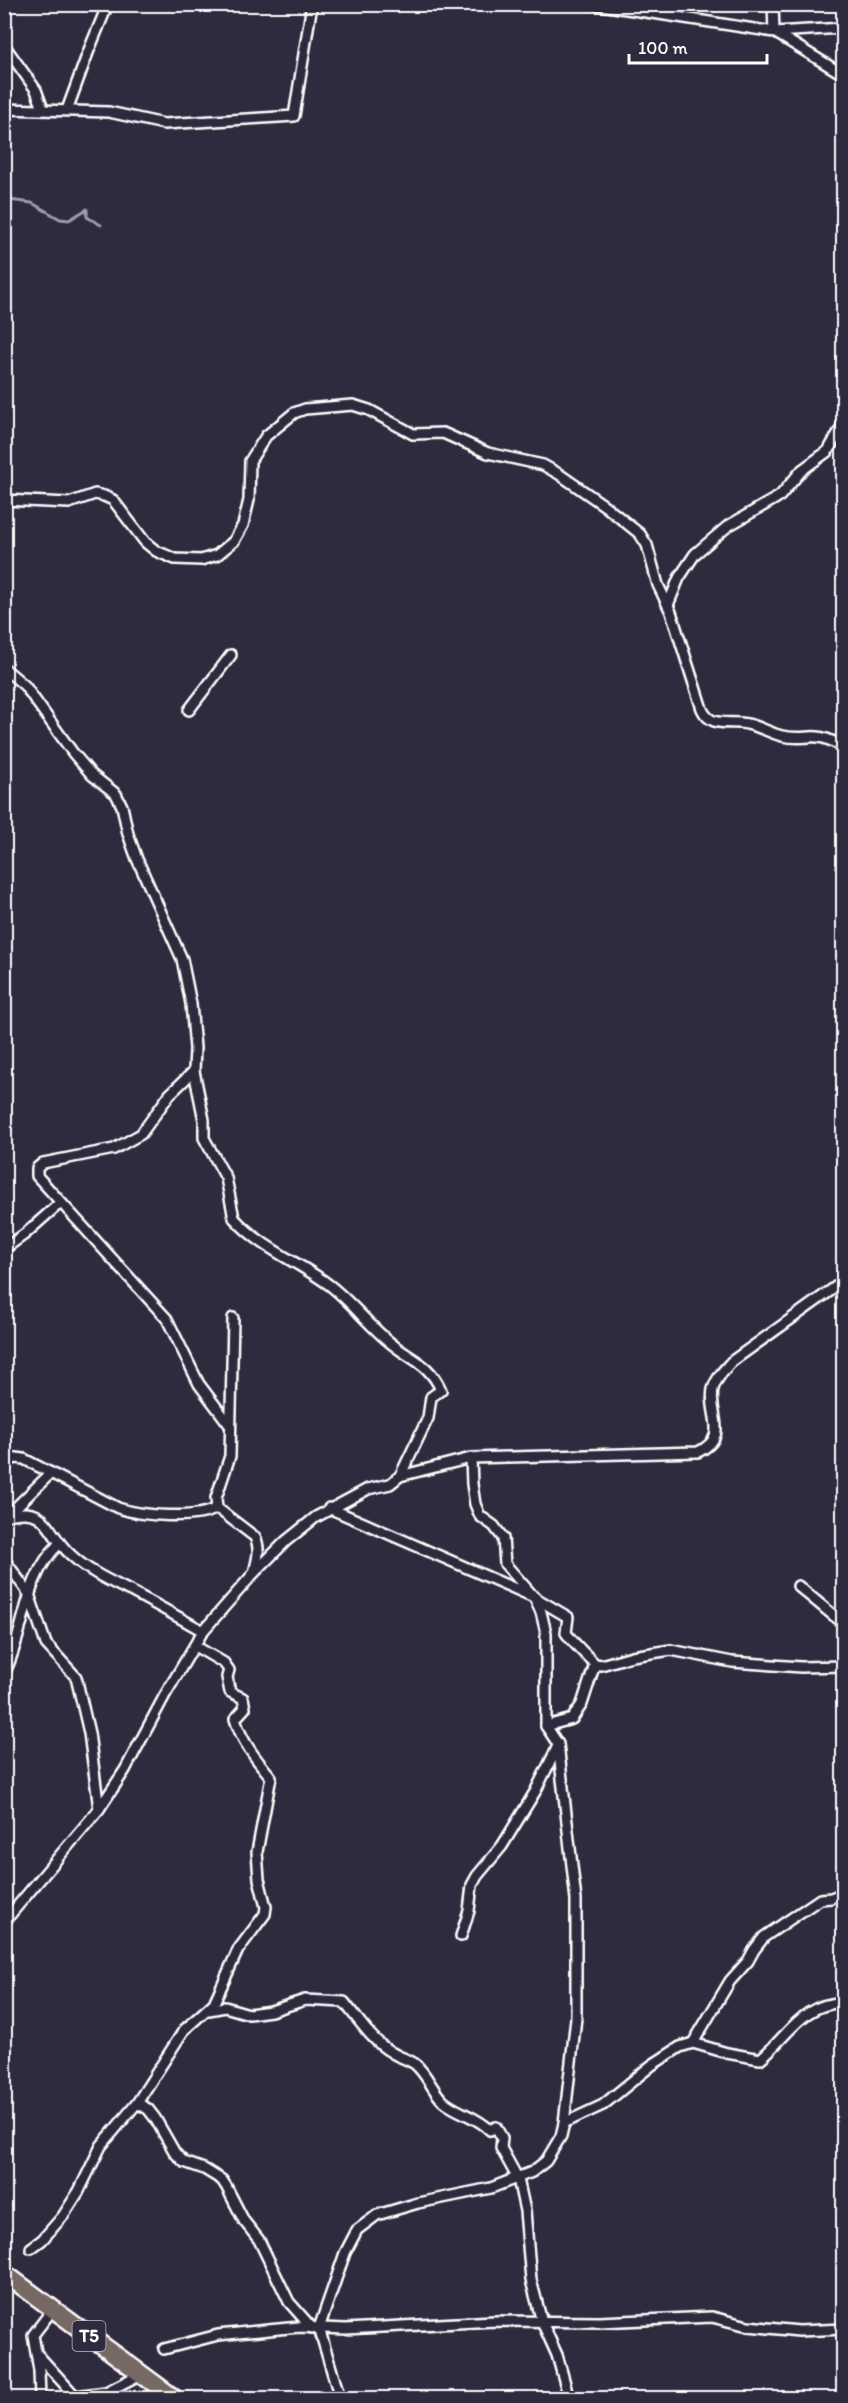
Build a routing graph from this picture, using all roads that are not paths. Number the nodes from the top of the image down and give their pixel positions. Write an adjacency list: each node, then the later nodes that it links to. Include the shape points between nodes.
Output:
1 (108, 4): 11 (street)
2 (312, 4): 11 (street, via 294,116 164,124 109,112)
3 (594, 4): 6 (street)
4 (772, 4): 6 (street)
5 (843, 28): 6 (street)
6 (774, 32): 8 (street)
7 (4, 45): 10 (street, via 36,90)
8 (843, 75)
9 (4, 109): 10 (street)
10 (43, 109): 11 (street)
11 (68, 110)
12 (843, 423): 14 (street, via 828,451 810,462 780,495 728,526 695,554)
13 (4, 500): 14 (street, via 69,504 94,494 104,496 113,500 156,551 175,559 201,560 217,555 234,541 243,525 249,500 250,461 266,436 305,409 353,405 413,434 443,433 488,453 543,465 560,474 640,534)
14 (668, 605): 18 (street, via 707,718 720,723 744,723 784,736 820,736)
15 (231, 654): 17 (street)
16 (4, 668): 19 (street, via 25,686 73,753 116,795 122,806 137,859 182,959 191,1004)
17 (189, 710)
18 (843, 748)
19 (194, 1071): 20 (street, via 170,1094 141,1134 114,1149 43,1162 37,1176); 28 (street, via 204,1138 226,1178 234,1218 280,1256 341,1294 391,1344 434,1374 441,1390 431,1397 428,1418)
20 (60, 1203): 21 (street); 24 (street, via 167,1319 199,1384)
21 (4, 1249)
22 (843, 1281): 25 (street, via 731,1362 717,1377 713,1391 715,1437 698,1452)
23 (233, 1318): 24 (street)
24 (229, 1424): 29 (street, via 230,1456 216,1498)
25 (471, 1458): 28 (street); 37 (street, via 473,1494 480,1516 504,1538 505,1564)
26 (4, 1462): 27 (street, via 20,1458)
27 (51, 1473): 29 (street, via 132,1513 188,1515); 31 (street)
28 (400, 1476): 30 (street, via 390,1484 368,1489)
29 (217, 1508): 34 (street, via 255,1537 258,1554)
30 (329, 1508): 34 (street, via 286,1541); 37 (street)
31 (6, 1516): 32 (street, via 33,1512 46,1523)
32 (59, 1544): 36 (street, via 44,1561); 39 (street, via 95,1572)
33 (4, 1559): 36 (street)
34 (254, 1573): 39 (street)
35 (798, 1586): 38 (street)
36 (29, 1594): 43 (street, via 16,1648); 46 (street, via 46,1644 76,1677 89,1733)
37 (534, 1597): 41 (street, via 568,1617 566,1633); 44 (street, via 546,1633)
38 (843, 1621)
39 (203, 1630): 40 (street)
40 (195, 1646): 46 (street); 51 (street, via 229,1670 226,1677 230,1692 243,1698 245,1708 235,1719 239,1733 271,1777 257,1852 265,1914 238,1950)
41 (595, 1664): 42 (street, via 671,1650 732,1662 801,1668); 44 (street, via 577,1713 568,1722)
42 (843, 1666)
43 (4, 1674)
44 (546, 1726): 45 (street)
45 (558, 1744): 49 (street, via 502,1846 477,1876); 54 (street, via 576,1900 576,2018)
46 (99, 1809): 48 (street)
47 (843, 1893): 52 (street, via 820,1899 764,1937 730,1981)
48 (4, 1922)
49 (461, 1936)
50 (843, 2003): 52 (street, via 811,2011 760,2059)
51 (209, 2010): 53 (street, via 184,2031); 55 (street, via 225,2007 249,2014 271,2012 305,2000 344,2002 380,2045 414,2063 442,2100 490,2130 496,2127 502,2138 501,2148)
52 (693, 2043): 54 (street, via 652,2065 603,2105)
53 (137, 2103): 56 (street, via 101,2146 63,2216); 60 (street, via 148,2109 184,2162 209,2172 226,2186 259,2240 289,2302)
54 (564, 2123): 55 (street, via 546,2161)
55 (518, 2179): 59 (street, via 531,2280); 60 (street, via 376,2215 364,2223 352,2237)
56 (30, 2248)
57 (4, 2273): 58 (highway, T5)
58 (53, 2309): 63 (street, via 33,2335); 64 (highway, T5)
59 (542, 2322): 60 (street); 61 (street, via 712,2318 799,2331); 70 (street, via 557,2355)
60 (316, 2328): 62 (street, via 218,2335); 69 (street)
61 (843, 2329)
62 (164, 2349)
63 (38, 2355): 66 (street); 67 (street)
64 (141, 2374): 65 (street); 68 (highway, T5)
65 (104, 2395): 67 (street)
66 (40, 2398)
67 (75, 2398)
68 (174, 2398)
69 (340, 2398)
70 (569, 2398)

